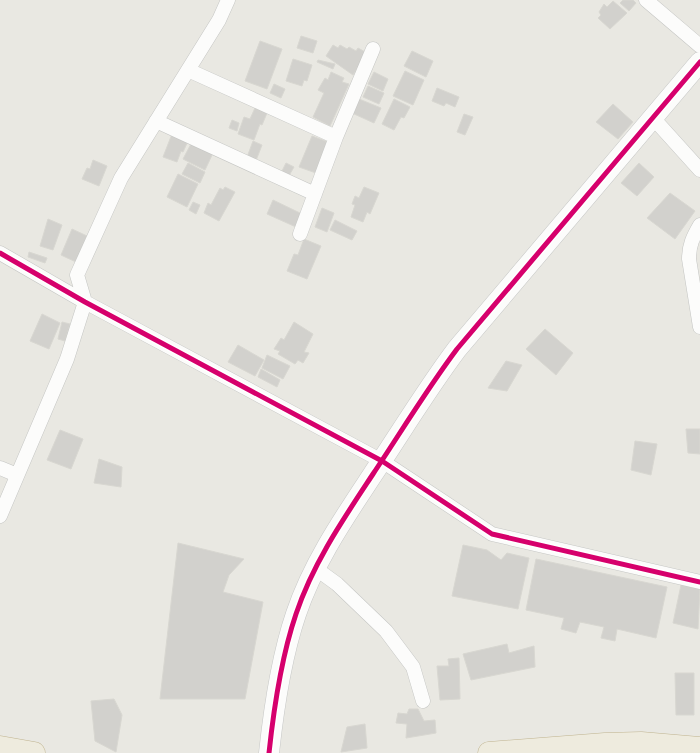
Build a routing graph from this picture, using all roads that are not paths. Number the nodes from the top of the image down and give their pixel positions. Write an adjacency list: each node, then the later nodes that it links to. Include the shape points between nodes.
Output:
1 (228, 0): 6 (street, via 219,20)
2 (646, 0): 3 (street)
3 (700, 46)
4 (373, 49): 9 (street)
5 (700, 62): 7 (street)
6 (188, 70): 8 (street); 9 (street)
7 (654, 119): 10 (street); 17 (street, via 458,349 425,392)
8 (156, 121): 11 (street); 15 (street, via 121,178 77,275)
9 (336, 138): 11 (street)
10 (700, 170)
11 (315, 194): 13 (street)
12 (700, 225): 16 (street, via 689,248)
13 (300, 234)
14 (0, 253): 15 (street)
15 (85, 302): 17 (street); 19 (street, via 68,359)
16 (700, 327)
17 (382, 461): 21 (street); 22 (street, via 492,534)
18 (0, 468): 19 (street)
19 (17, 475): 20 (street)
20 (0, 516)
21 (315, 568): 23 (street, via 337,584 386,631 414,667); 28 (street, via 284,653)
22 (700, 582)
23 (423, 701)
24 (0, 747): 27 (highway)
25 (605, 748): 26 (highway, via 641,743); 29 (highway)
26 (700, 748)
27 (34, 753)
28 (269, 753)
29 (489, 753)

